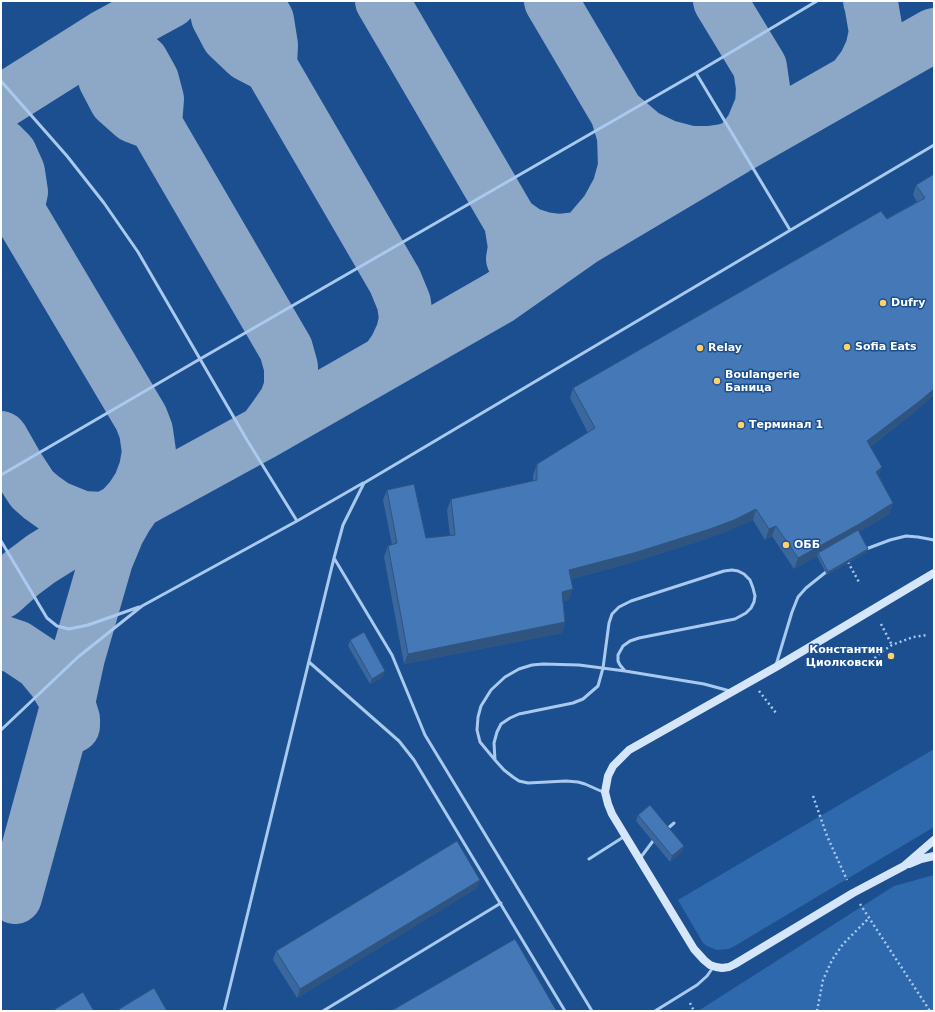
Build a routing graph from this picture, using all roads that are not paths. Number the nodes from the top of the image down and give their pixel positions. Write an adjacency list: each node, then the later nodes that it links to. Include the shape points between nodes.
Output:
1 (817, 1): 2 (lane)
2 (696, 73): 5 (lane); 6 (lane)
3 (1, 82): 6 (lane, via 67,156 104,203 138,252)
4 (934, 145): 5 (lane)
5 (790, 230): 8 (lane)
6 (200, 359): 7 (lane); 9 (lane)
7 (1, 475)
8 (364, 483): 9 (lane); 13 (lane, via 343,525)
9 (297, 521): 16 (lane)
10 (934, 540): 12 (lane, via 906,536)
11 (1, 542): 16 (lane, via 47,618 57,626 69,629 82,626)
12 (866, 549)
13 (334, 558): 17 (lane); 39 (lane, via 392,655 425,735)
14 (826, 572): 18 (lane, via 798,598)
15 (934, 573): 18 (main road)
16 (142, 606): 22 (lane, via 78,657)
17 (309, 662): 34 (lane, via 399,741 414,760); 36 (lane)
18 (776, 667): 21 (main road)
19 (603, 668): 20 (lane); 20 (lane, via 609,623 612,614 619,607 724,571 738,571 750,580 755,596 751,608 746,613 735,619 630,640 618,655 620,666); 23 (lane, via 598,686 583,699 519,714 502,724 496,732); 23 (lane, via 532,665 505,677 491,690 481,706 478,717 477,730 480,742)
20 (625, 671): 21 (lane)
21 (732, 691): 24 (main road, via 629,750 613,766 608,776)
22 (1, 730)
23 (495, 760): 24 (lane, via 519,781 578,782)
24 (606, 792): 27 (main road, via 612,814)
25 (674, 823): 26 (lane)
26 (665, 831)
27 (625, 836): 31 (lane); 32 (main road)
28 (934, 840): 33 (main road)
29 (653, 841): 32 (lane)
30 (934, 856): 33 (main road)
31 (589, 859)
32 (639, 860): 35 (main road, via 694,949)
33 (904, 866): 35 (main road, via 853,893 735,964 722,968)
34 (501, 903): 37 (lane); 38 (lane)
35 (714, 966): 40 (lane, via 697,985)
36 (224, 1011)
37 (323, 1011)
38 (565, 1011)
39 (592, 1011)
40 (656, 1011)

